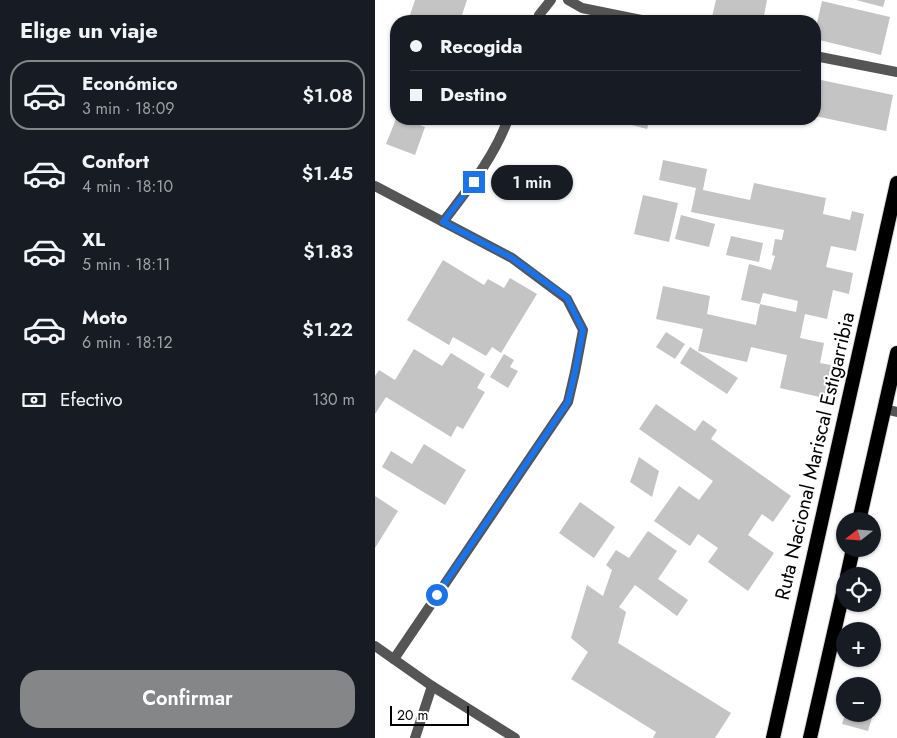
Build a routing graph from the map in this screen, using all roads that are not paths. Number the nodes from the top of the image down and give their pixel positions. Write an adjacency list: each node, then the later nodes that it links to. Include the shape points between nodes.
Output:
1 (551, 0): 3 (street)
2 (567, 0): 4 (street, via 582,8)
3 (539, 15)
4 (616, 15)
5 (821, 57): 6 (street)
6 (897, 72)
7 (505, 125): 10 (street, via 484,168)
8 (897, 183): 20 (highway, Ruta Nacional Mariscal Estigarribia)
9 (375, 186): 10 (street)
10 (443, 222): 16 (street, via 512,258 567,298 583,330 568,402)
11 (897, 353): 12 (highway)
12 (891, 411): 13 (highway)
13 (862, 512)
14 (839, 612): 21 (highway)
15 (375, 646): 16 (street)
16 (394, 659): 17 (street)
17 (432, 686): 18 (street); 19 (street)
18 (415, 738)
19 (515, 738)
20 (773, 738)
21 (810, 738)

